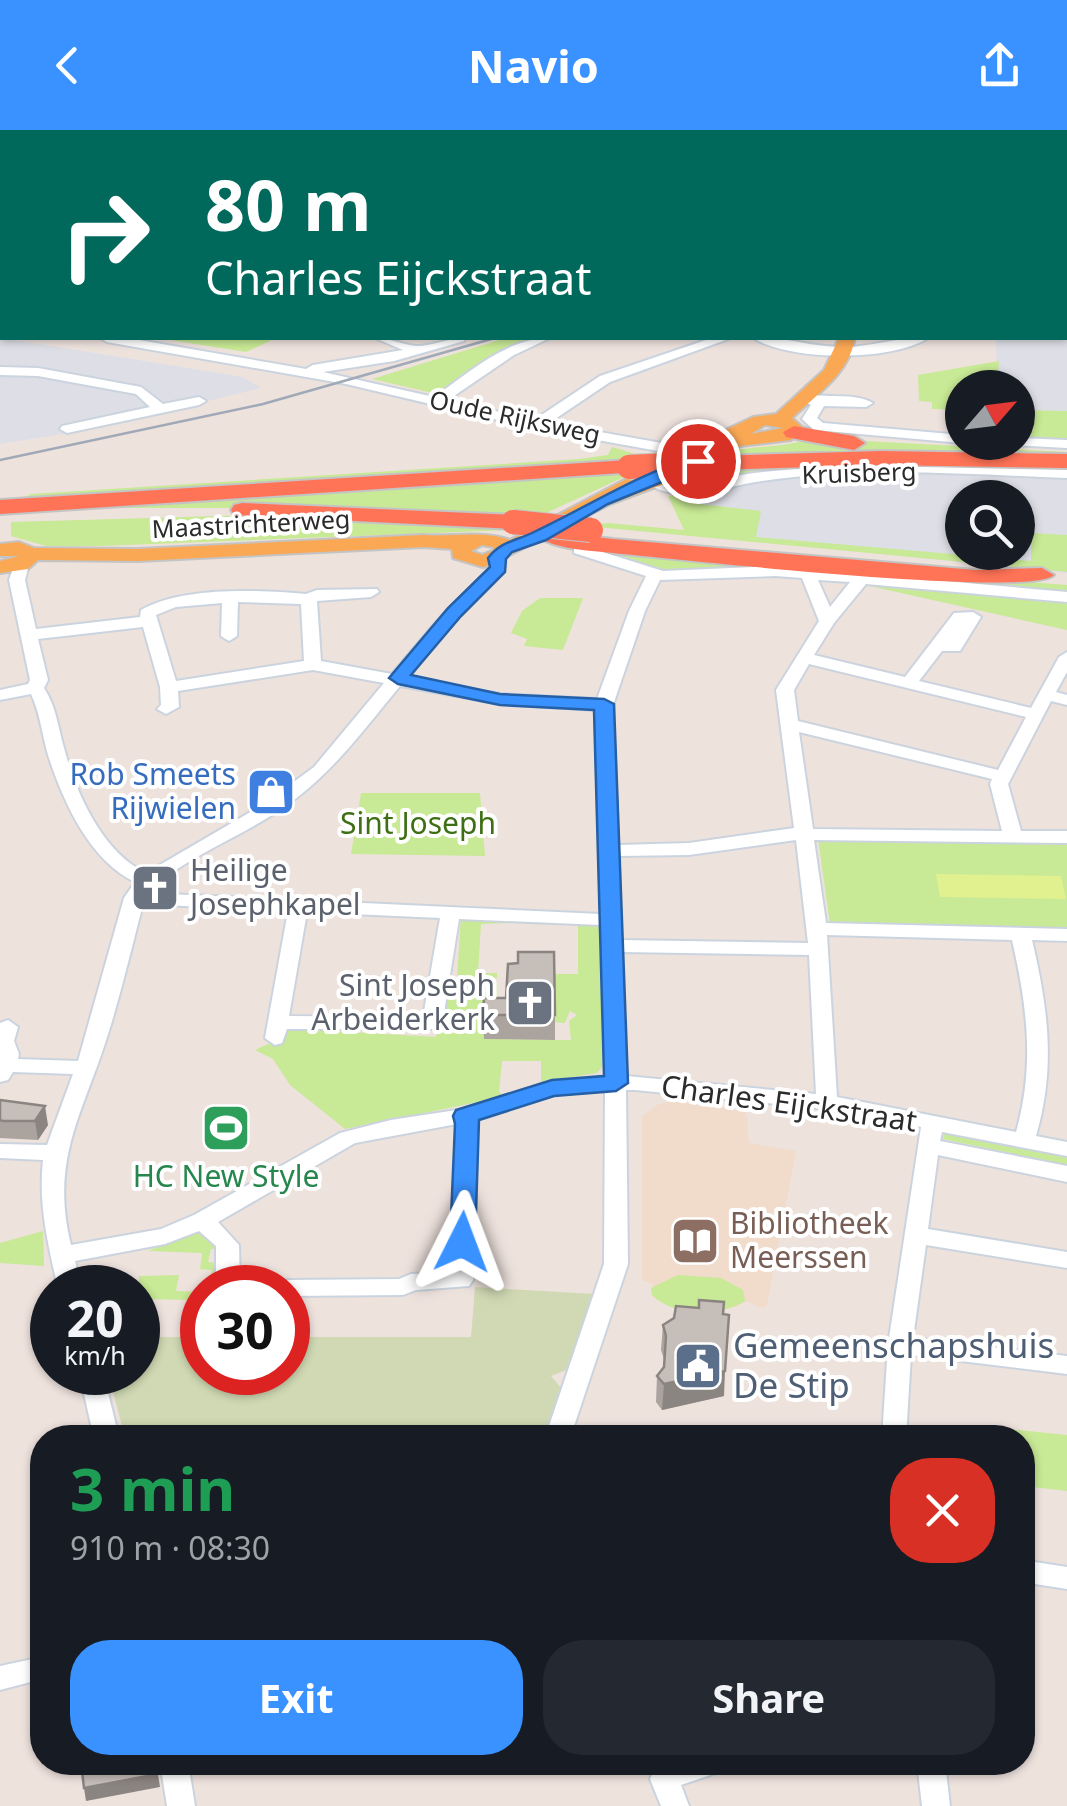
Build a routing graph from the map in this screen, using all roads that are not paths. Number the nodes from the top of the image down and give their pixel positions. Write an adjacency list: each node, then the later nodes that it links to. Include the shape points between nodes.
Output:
1 (119, 340): 13 (street, Oude Rijksweg)
2 (382, 340): 11 (street)
3 (388, 340): 10 (street)
4 (453, 340): 10 (street)
5 (539, 340): 16 (street)
6 (718, 340): 19 (street, via 605,379)
7 (786, 340): 9 (street)
8 (914, 340): 9 (street, via 877,351)
9 (838, 344): 14 (main road, via 832,371)
10 (418, 351): 11 (street)
11 (383, 358): 13 (street)
12 (0, 371): 18 (street, via 141,391)
13 (301, 371): 16 (street, Oude Rijksweg)
14 (810, 400): 17 (street); 20 (main road); 23 (street, via 818,407 808,419 818,428)
15 (199, 401): 18 (street)
16 (437, 401): 19 (street, Oude Rijksweg)
17 (866, 403)
18 (160, 409): 21 (street)
19 (536, 425): 26 (street, Oude Rijksweg)
20 (787, 426): 22 (main road, via 781,437); 25 (highway, via 850,442)
21 (67, 429)
22 (754, 433): 26 (main road); 29 (main road)
23 (945, 438)
24 (1035, 444): 25 (street)
25 (1067, 447)
26 (683, 455): 29 (main road, via 685,461); 30 (main road)
27 (1067, 461): 31 (highway, bridge, via 710,462)
28 (1067, 474): 29 (street, Kruisberg, via 898,470 673,488)
29 (653, 482): 30 (main road)
30 (602, 500): 32 (main road)
31 (0, 513): 34 (highway, via 252,510)
32 (542, 531): 34 (main road); 38 (highway, via 650,550 976,577)
33 (586, 540): 34 (highway, bridge); 36 (street); 38 (highway)
34 (498, 551): 35 (main road, Maastrichterweg, via 479,539 461,547 411,542); 52 (street)
35 (15, 563): 46 (street)
36 (654, 574): 37 (street); 59 (street)
37 (808, 574): 39 (street); 45 (street)
38 (1055, 576)
39 (861, 580): 41 (street); 45 (street)
40 (371, 592): 43 (street)
41 (1067, 597)
42 (230, 600): 43 (street); 44 (street, via 159,605 149,610); 47 (street)
43 (307, 600): 51 (street)
44 (149, 621): 46 (street); 54 (street)
45 (828, 622): 50 (street)
46 (29, 635): 55 (street)
47 (228, 636)
48 (937, 646): 53 (street)
49 (1067, 657): 57 (street)
50 (804, 658): 53 (street); 62 (street, via 785,690)
51 (313, 665): 52 (street); 54 (street)
52 (398, 678): 59 (street, via 500,700); 68 (street, via 310,778)
53 (909, 683): 61 (street)
54 (169, 687): 60 (street)
55 (35, 688): 56 (street); 68 (street, via 77,800 113,861)
56 (0, 695)
57 (1046, 696): 58 (street); 61 (street)
58 (1067, 700)
59 (604, 704): 67 (street)
60 (166, 709)
61 (1034, 714): 63 (street)
62 (791, 725): 63 (street); 64 (street)
63 (1001, 776): 65 (street)
64 (804, 834): 65 (street); 67 (street, via 689,849); 75 (street)
65 (1013, 837): 66 (street)
66 (1067, 837)
67 (608, 851): 72 (street)
68 (146, 880): 69 (street)
69 (134, 898): 70 (street); 78 (street)
70 (299, 904): 71 (street); 71 (street, via 276,1030 428,1024)
71 (451, 911): 72 (street)
72 (610, 920): 76 (street)
73 (1020, 934): 74 (street); 75 (street); 84 (street, via 1042,1050 1037,1102)
74 (1067, 934)
75 (818, 939): 76 (street); 81 (street)
76 (610, 946): 80 (street)
77 (8, 1027): 79 (street)
78 (86, 1068): 79 (street); 87 (street)
79 (3, 1071)
80 (616, 1083): 81 (street, Charles Eijckstraat); 82 (street, Charles Eijckstraat, via 552,1088); 100 (street, via 616,1264)
81 (827, 1102): 83 (street, Charles Eijckstraat)
82 (465, 1116): 89 (street, Charles Eijckstraat, via 348,1138); 95 (street, via 461,1280)
83 (930, 1135): 84 (street, Charles Eijckstraat); 88 (street); 90 (street)
84 (1024, 1141): 85 (street, Charles Eijckstraat)
85 (1067, 1149)
86 (0, 1151): 87 (street)
87 (55, 1152): 91 (street)
88 (1067, 1174)
89 (202, 1220): 91 (street, Charles Eijckstraat, via 149,1241); 94 (street, via 225,1238)
90 (915, 1235): 92 (street); 96 (street)
91 (62, 1255): 93 (street)
92 (1067, 1260)
93 (64, 1265)
94 (230, 1265)
95 (310, 1288)
96 (900, 1345): 97 (street); 101 (street)
97 (1067, 1364)
98 (97, 1395): 99 (street)
99 (104, 1425)
100 (561, 1425)
101 (895, 1425)
102 (1035, 1574): 103 (street)
103 (1067, 1578)
104 (30, 1671): 105 (street)
105 (0, 1678)
106 (176, 1775): 109 (street)
107 (677, 1775): 110 (street, via 664,1780)
108 (932, 1775): 111 (street)
109 (181, 1806)
110 (674, 1806)
111 (936, 1806)

